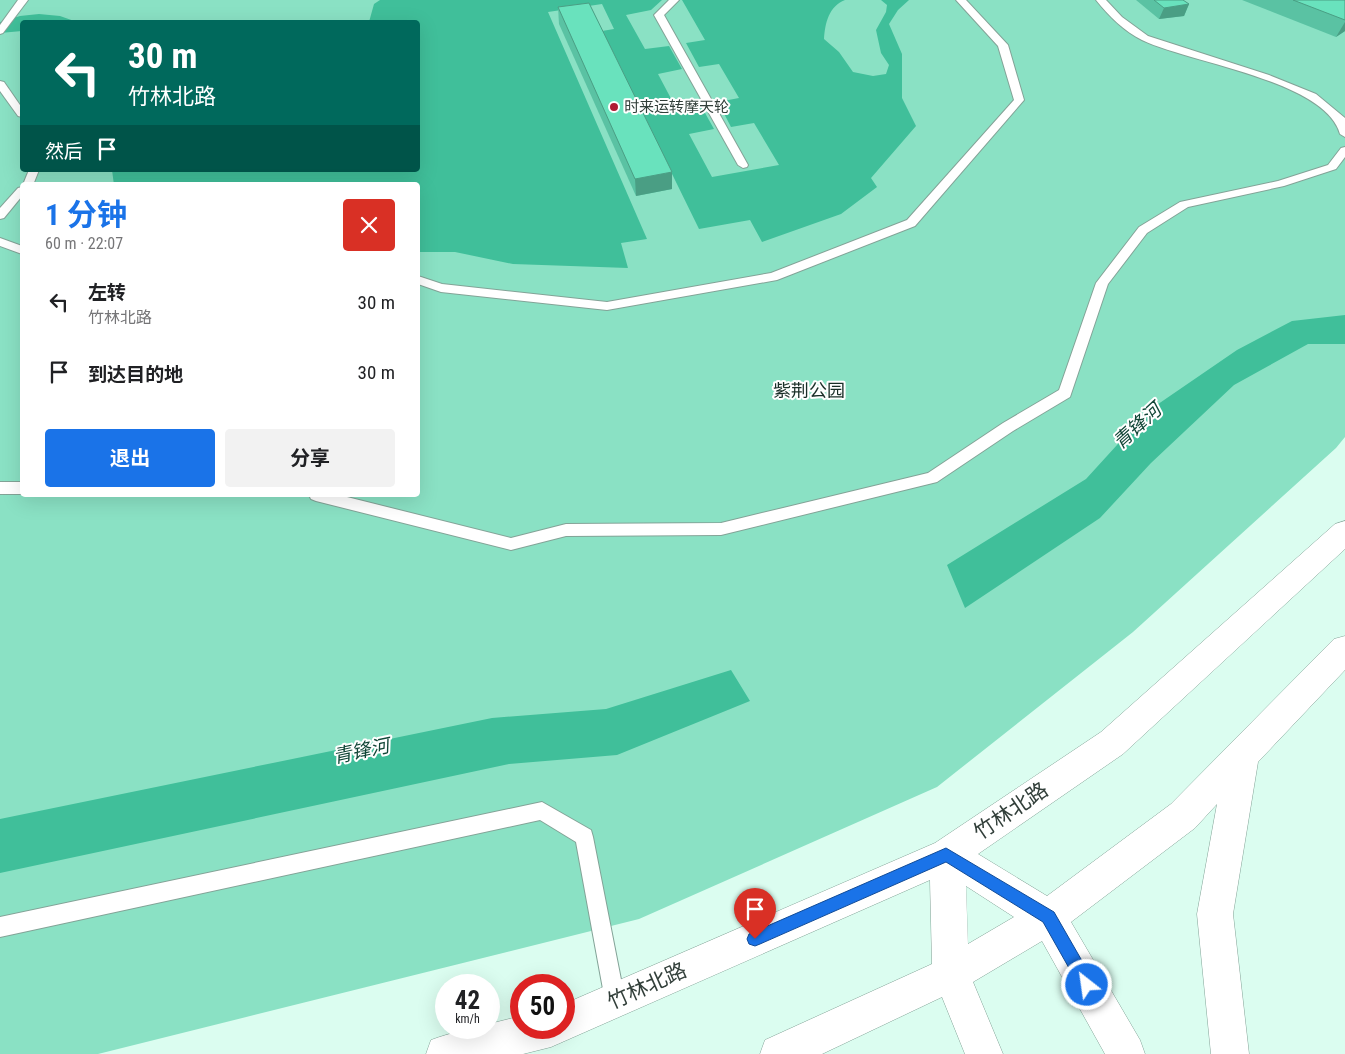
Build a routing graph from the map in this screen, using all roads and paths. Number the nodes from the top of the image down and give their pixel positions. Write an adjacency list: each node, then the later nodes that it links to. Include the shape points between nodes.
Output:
1 (23, 0): 5 (lane)
2 (674, 0): 10 (lane, via 659,15)
3 (961, 0): 15 (lane, via 1003,45 1019,100 911,222 773,277 607,306 441,288)
4 (1101, 0): 8 (lane, via 1119,19 1145,38 1266,77 1312,96 1342,120)
5 (0, 31)
6 (0, 84): 7 (lane)
7 (20, 111)
8 (1345, 134)
9 (1345, 150): 18 (lane, via 1332,167 1280,184 1184,204 1143,230 1102,283 1065,393 932,478 721,529 566,530 511,544)
10 (743, 165)
11 (20, 192): 12 (lane)
12 (0, 215)
13 (0, 242): 14 (lane)
14 (20, 249)
15 (420, 281)
16 (0, 488): 17 (lane)
17 (20, 488)
18 (324, 497)
19 (1345, 532): 22 (main road, 竹林北路, via 1112,743)
20 (1345, 649): 21 (main road)
21 (1244, 753): 23 (main road, via 1183,816); 33 (main road, via 1215,914)
22 (946, 855): 23 (main road); 25 (main road); 26 (main road, 竹林北路)
23 (1048, 917): 25 (main road); 32 (main road)
24 (0, 927): 26 (lane, via 542,811 584,837)
25 (951, 974): 30 (main road); 31 (main road)
26 (615, 1000): 27 (main road, 竹林北路)
27 (575, 1018)
28 (510, 1038): 29 (main road)
29 (445, 1054)
30 (778, 1054)
31 (984, 1054)
32 (1126, 1054)
33 (1230, 1054)

